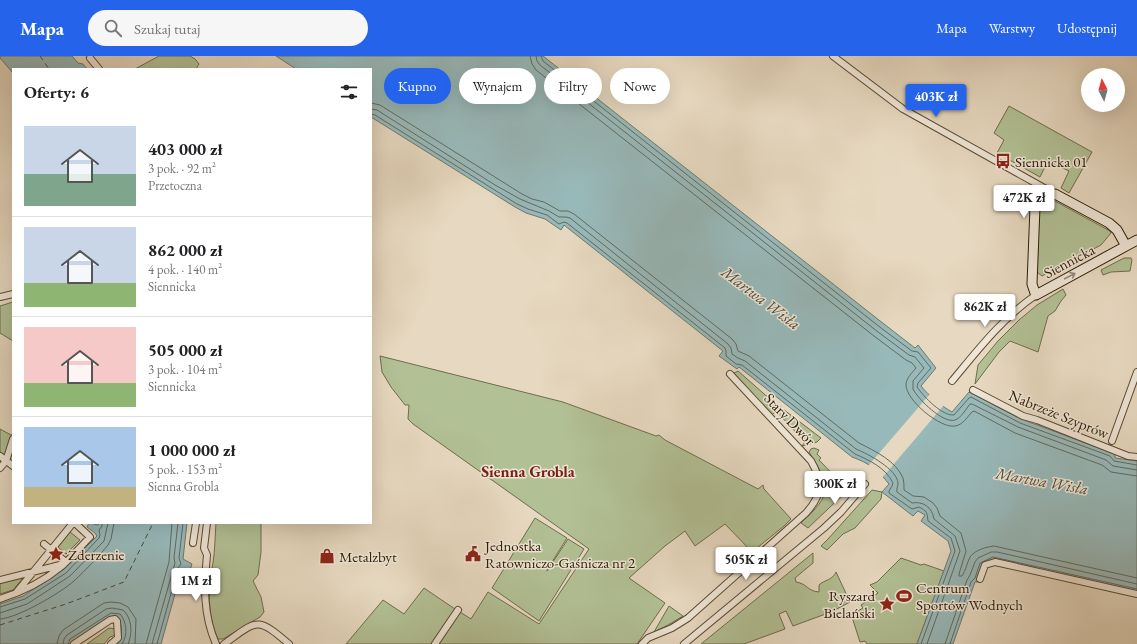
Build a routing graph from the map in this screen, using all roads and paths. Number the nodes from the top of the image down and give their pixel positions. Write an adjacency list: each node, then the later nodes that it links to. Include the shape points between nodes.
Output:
1 (834, 56): 4 (street, via 903,109)
2 (90, 58): 3 (street)
3 (98, 68)
4 (1036, 184): 5 (street); 6 (street)
5 (1055, 194): 6 (street, via 1042,200); 8 (street, via 1109,223 1117,230)
6 (1035, 207): 10 (street, via 1032,284)
7 (1137, 240): 8 (street, Siennicka)
8 (1126, 246): 10 (street, Siennicka, one-way to 8)
9 (12, 294): 11 (street)
10 (1036, 295): 14 (street, Siennicka, via 1020,306 992,334)
11 (0, 297)
12 (1137, 372): 16 (street)
13 (730, 374): 45 (street, Stary Dwór, via 811,460 817,470 819,495 806,513 688,618 648,638)
14 (952, 381)
15 (973, 390): 19 (street, Nabrzeże Szyprów, via 1023,416)
16 (1112, 441)
17 (12, 442): 20 (street)
18 (0, 456): 20 (street)
19 (1137, 457)
20 (6, 461): 21 (street); 22 (street)
21 (12, 465)
22 (0, 468)
23 (865, 484): 46 (street, via 841,512 804,545)
24 (73, 524): 30 (street)
25 (75, 524): 31 (street, via 90,537)
26 (196, 524): 28 (street)
27 (207, 524): 41 (street, via 204,548 207,555 205,602 208,624)
28 (193, 543)
29 (44, 544): 30 (street)
30 (51, 550): 31 (street); 32 (street)
31 (64, 564): 32 (street); 35 (street)
32 (33, 572): 34 (street); 35 (street)
33 (980, 579): 36 (street, via 985,565 995,562)
34 (0, 580)
35 (15, 594): 37 (street)
36 (1137, 594)
37 (0, 600)
38 (458, 610): 44 (street)
39 (74, 644): 40 (street, via 115,619 119,624 118,638)
40 (111, 644)
41 (216, 644)
42 (224, 644): 43 (street, via 246,628 258,624 270,628)
43 (289, 644)
44 (435, 644)
45 (642, 644)
46 (684, 644)

